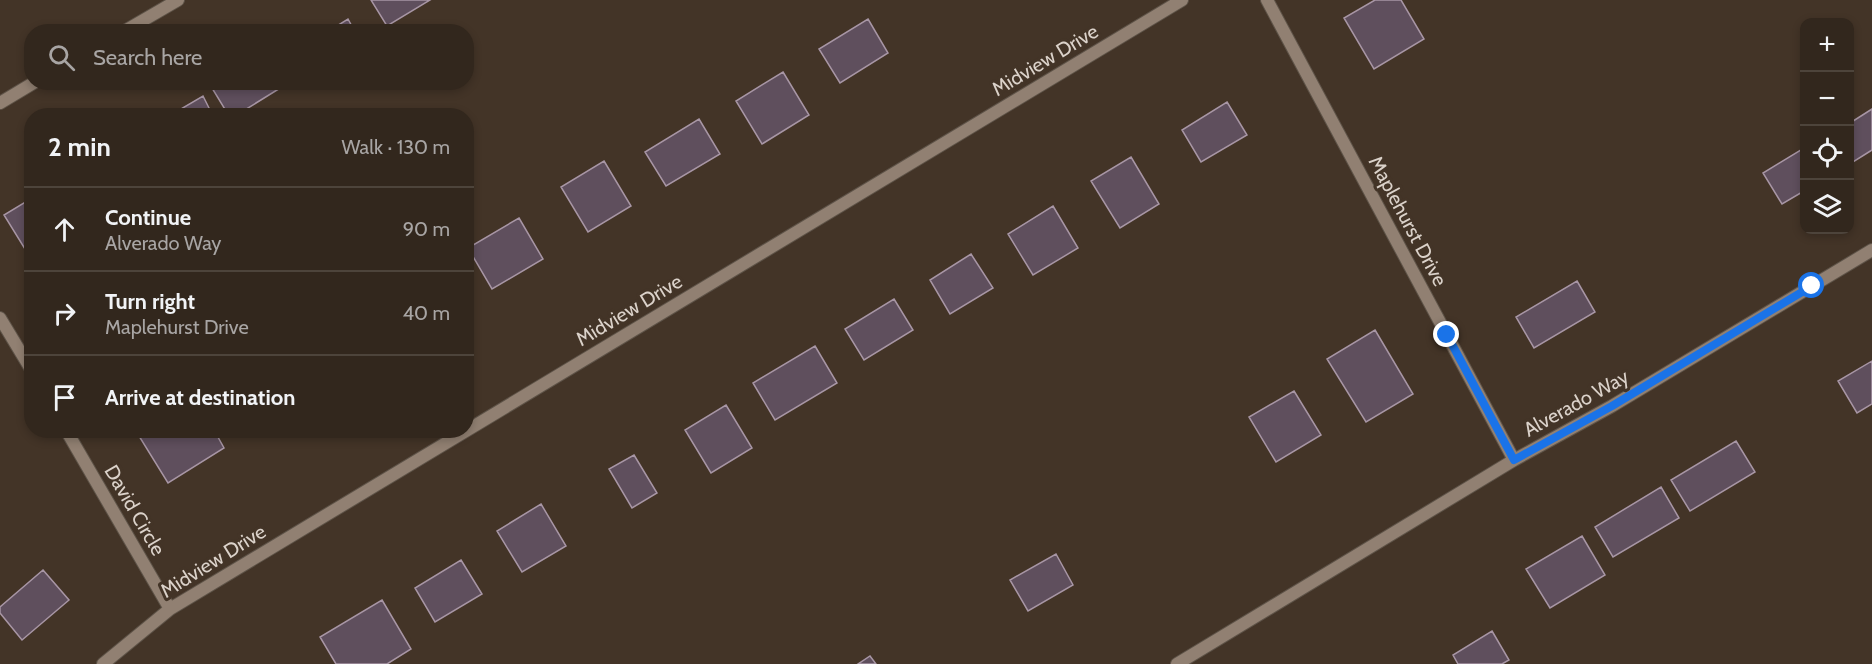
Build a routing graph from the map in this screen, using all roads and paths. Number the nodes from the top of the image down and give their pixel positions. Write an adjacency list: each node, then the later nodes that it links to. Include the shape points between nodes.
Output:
1 (178, 0): 4 (street)
2 (1182, 0): 10 (street, Midview Drive)
3 (1267, 0): 13 (street, Maplehurst Drive)
4 (137, 24)
5 (24, 89): 6 (street)
6 (0, 103)
7 (1872, 250): 13 (street, Alverado Way, via 1612,406)
8 (0, 318): 9 (street)
9 (24, 358)
10 (474, 426)
11 (71, 438): 14 (street, David Circle)
12 (454, 438): 14 (street, Midview Drive)
13 (1514, 460): 16 (street, Alverado Way)
14 (170, 609): 15 (street, Midview Drive)
15 (103, 664)
16 (1177, 664)

